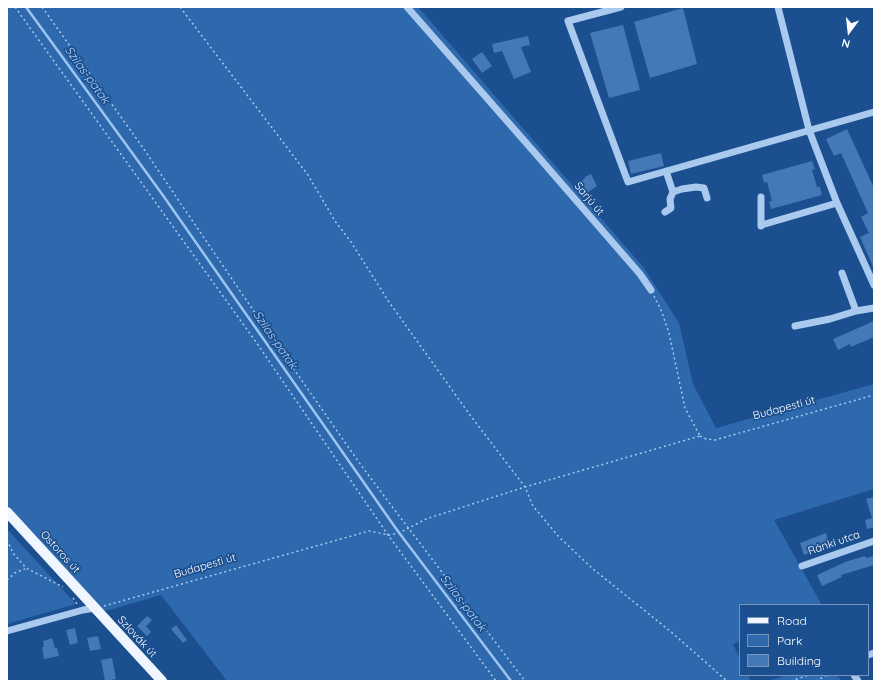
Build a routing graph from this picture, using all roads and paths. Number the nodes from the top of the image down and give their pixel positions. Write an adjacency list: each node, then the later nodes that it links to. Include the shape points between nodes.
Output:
1 (15, 7): 26 (path, via 256,342)
2 (42, 7): 25 (path, via 141,145 350,449)
3 (180, 7): 23 (path, via 308,175 389,302)
4 (407, 7): 17 (street, Sarjú út, via 640,274)
5 (621, 7): 9 (street, via 568,21 628,182)
6 (778, 7): 8 (street)
7 (874, 112): 8 (street)
8 (809, 130): 9 (street); 13 (street)
9 (666, 171): 10 (street)
10 (673, 192): 12 (street, via 704,188); 14 (street, via 670,199 671,208)
11 (761, 197): 13 (street, via 763,222)
12 (707, 198)
13 (837, 203): 16 (street)
14 (665, 212)
15 (842, 273): 19 (street)
16 (874, 285)
17 (651, 290): 22 (path, via 669,333 685,408)
18 (874, 308): 19 (street)
19 (856, 311): 20 (street)
20 (795, 326)
21 (874, 395): 22 (path, Budapesti út, via 715,440)
22 (700, 436): 23 (path)
23 (525, 488): 25 (path, via 426,519); 42 (path, via 533,506 593,569)
24 (7, 512): 34 (main road, Ostoros út)
25 (409, 528): 26 (path); 41 (path)
26 (389, 535): 34 (path, Budapesti út, via 369,531); 40 (path)
27 (7, 540): 30 (path, via 13,553)
28 (874, 541): 29 (street, Ránki utca)
29 (802, 566)
30 (26, 568): 31 (path); 32 (path)
31 (7, 580)
32 (64, 587)
33 (69, 593): 35 (path)
34 (95, 608): 35 (street); 39 (main road, Szlovák út)
35 (83, 610): 36 (street)
36 (7, 631)
37 (806, 676): 43 (path)
38 (825, 676): 44 (path)
39 (162, 681)
40 (496, 681)
41 (525, 681)
42 (727, 681)
43 (791, 681)
44 (816, 681)

